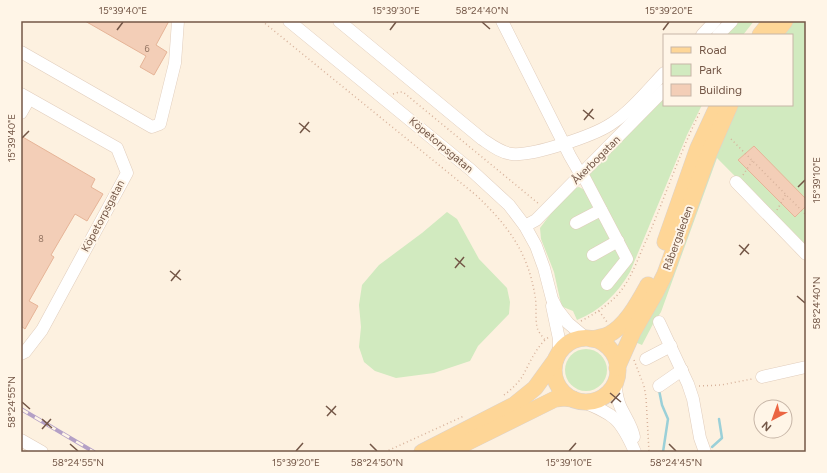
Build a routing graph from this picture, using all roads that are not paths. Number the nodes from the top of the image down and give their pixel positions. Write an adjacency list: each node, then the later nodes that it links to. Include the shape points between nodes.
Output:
1 (178, 21): 13 (street, via 175,63 160,124 152,127)
2 (289, 21): 25 (street, Köpetorpsgatan, via 494,190 514,210)
3 (339, 21): 20 (street, via 495,148 512,154)
4 (502, 21): 20 (street)
5 (716, 21): 9 (street)
6 (732, 21): 10 (street)
7 (771, 21): 11 (main road)
8 (785, 21): 12 (main road)
9 (703, 34)
10 (719, 34)
11 (761, 34)
12 (775, 34)
13 (21, 52)
14 (663, 74): 20 (street, via 610,125)
15 (663, 91): 21 (street, Åkerbogatan)
16 (25, 97): 19 (street); 34 (street, Köpetorpsgatan, via 117,148 127,173 42,330 26,352)
17 (718, 106): 32 (main road, Råbergaleden, via 698,148 662,253 647,286 620,326 609,335)
18 (730, 106): 39 (main road, Råbergaleden, via 709,152 665,274 633,332)
19 (21, 113)
20 (564, 144): 21 (street)
21 (581, 175): 23 (street); 25 (street, Åkerbogatan, via 536,220)
22 (737, 183): 27 (street)
23 (602, 210): 24 (street); 26 (street)
24 (576, 223)
25 (525, 226): 30 (street, Köpetorpsgatan, via 541,258)
26 (618, 242): 28 (street); 29 (street, via 627,259)
27 (806, 254)
28 (593, 255)
29 (607, 284)
30 (552, 299): 32 (street, Köpetorpsgatan, via 568,324); 35 (street, Köpetorpsgatan, via 559,339)
31 (659, 322): 33 (street)
32 (589, 339): 35 (main road, via 571,342); 39 (main road, via 610,349 615,358)
33 (671, 346): 36 (street); 38 (street)
34 (21, 354)
35 (557, 356): 42 (main road, via 554,374 556,383 565,394); 45 (main road, via 534,388 514,406)
36 (646, 358)
37 (806, 367): 40 (street)
38 (682, 370): 41 (street); 48 (street, via 693,399)
39 (616, 375): 42 (main road, via 609,391 601,398 591,401); 47 (street, via 617,395 632,428)
40 (762, 377)
41 (659, 386)
42 (577, 400): 46 (main road, via 556,399); 47 (street, via 600,409 619,422)
43 (21, 440): 44 (street)
44 (42, 452)
45 (422, 452)
46 (448, 452)
47 (635, 452)
48 (705, 452)

